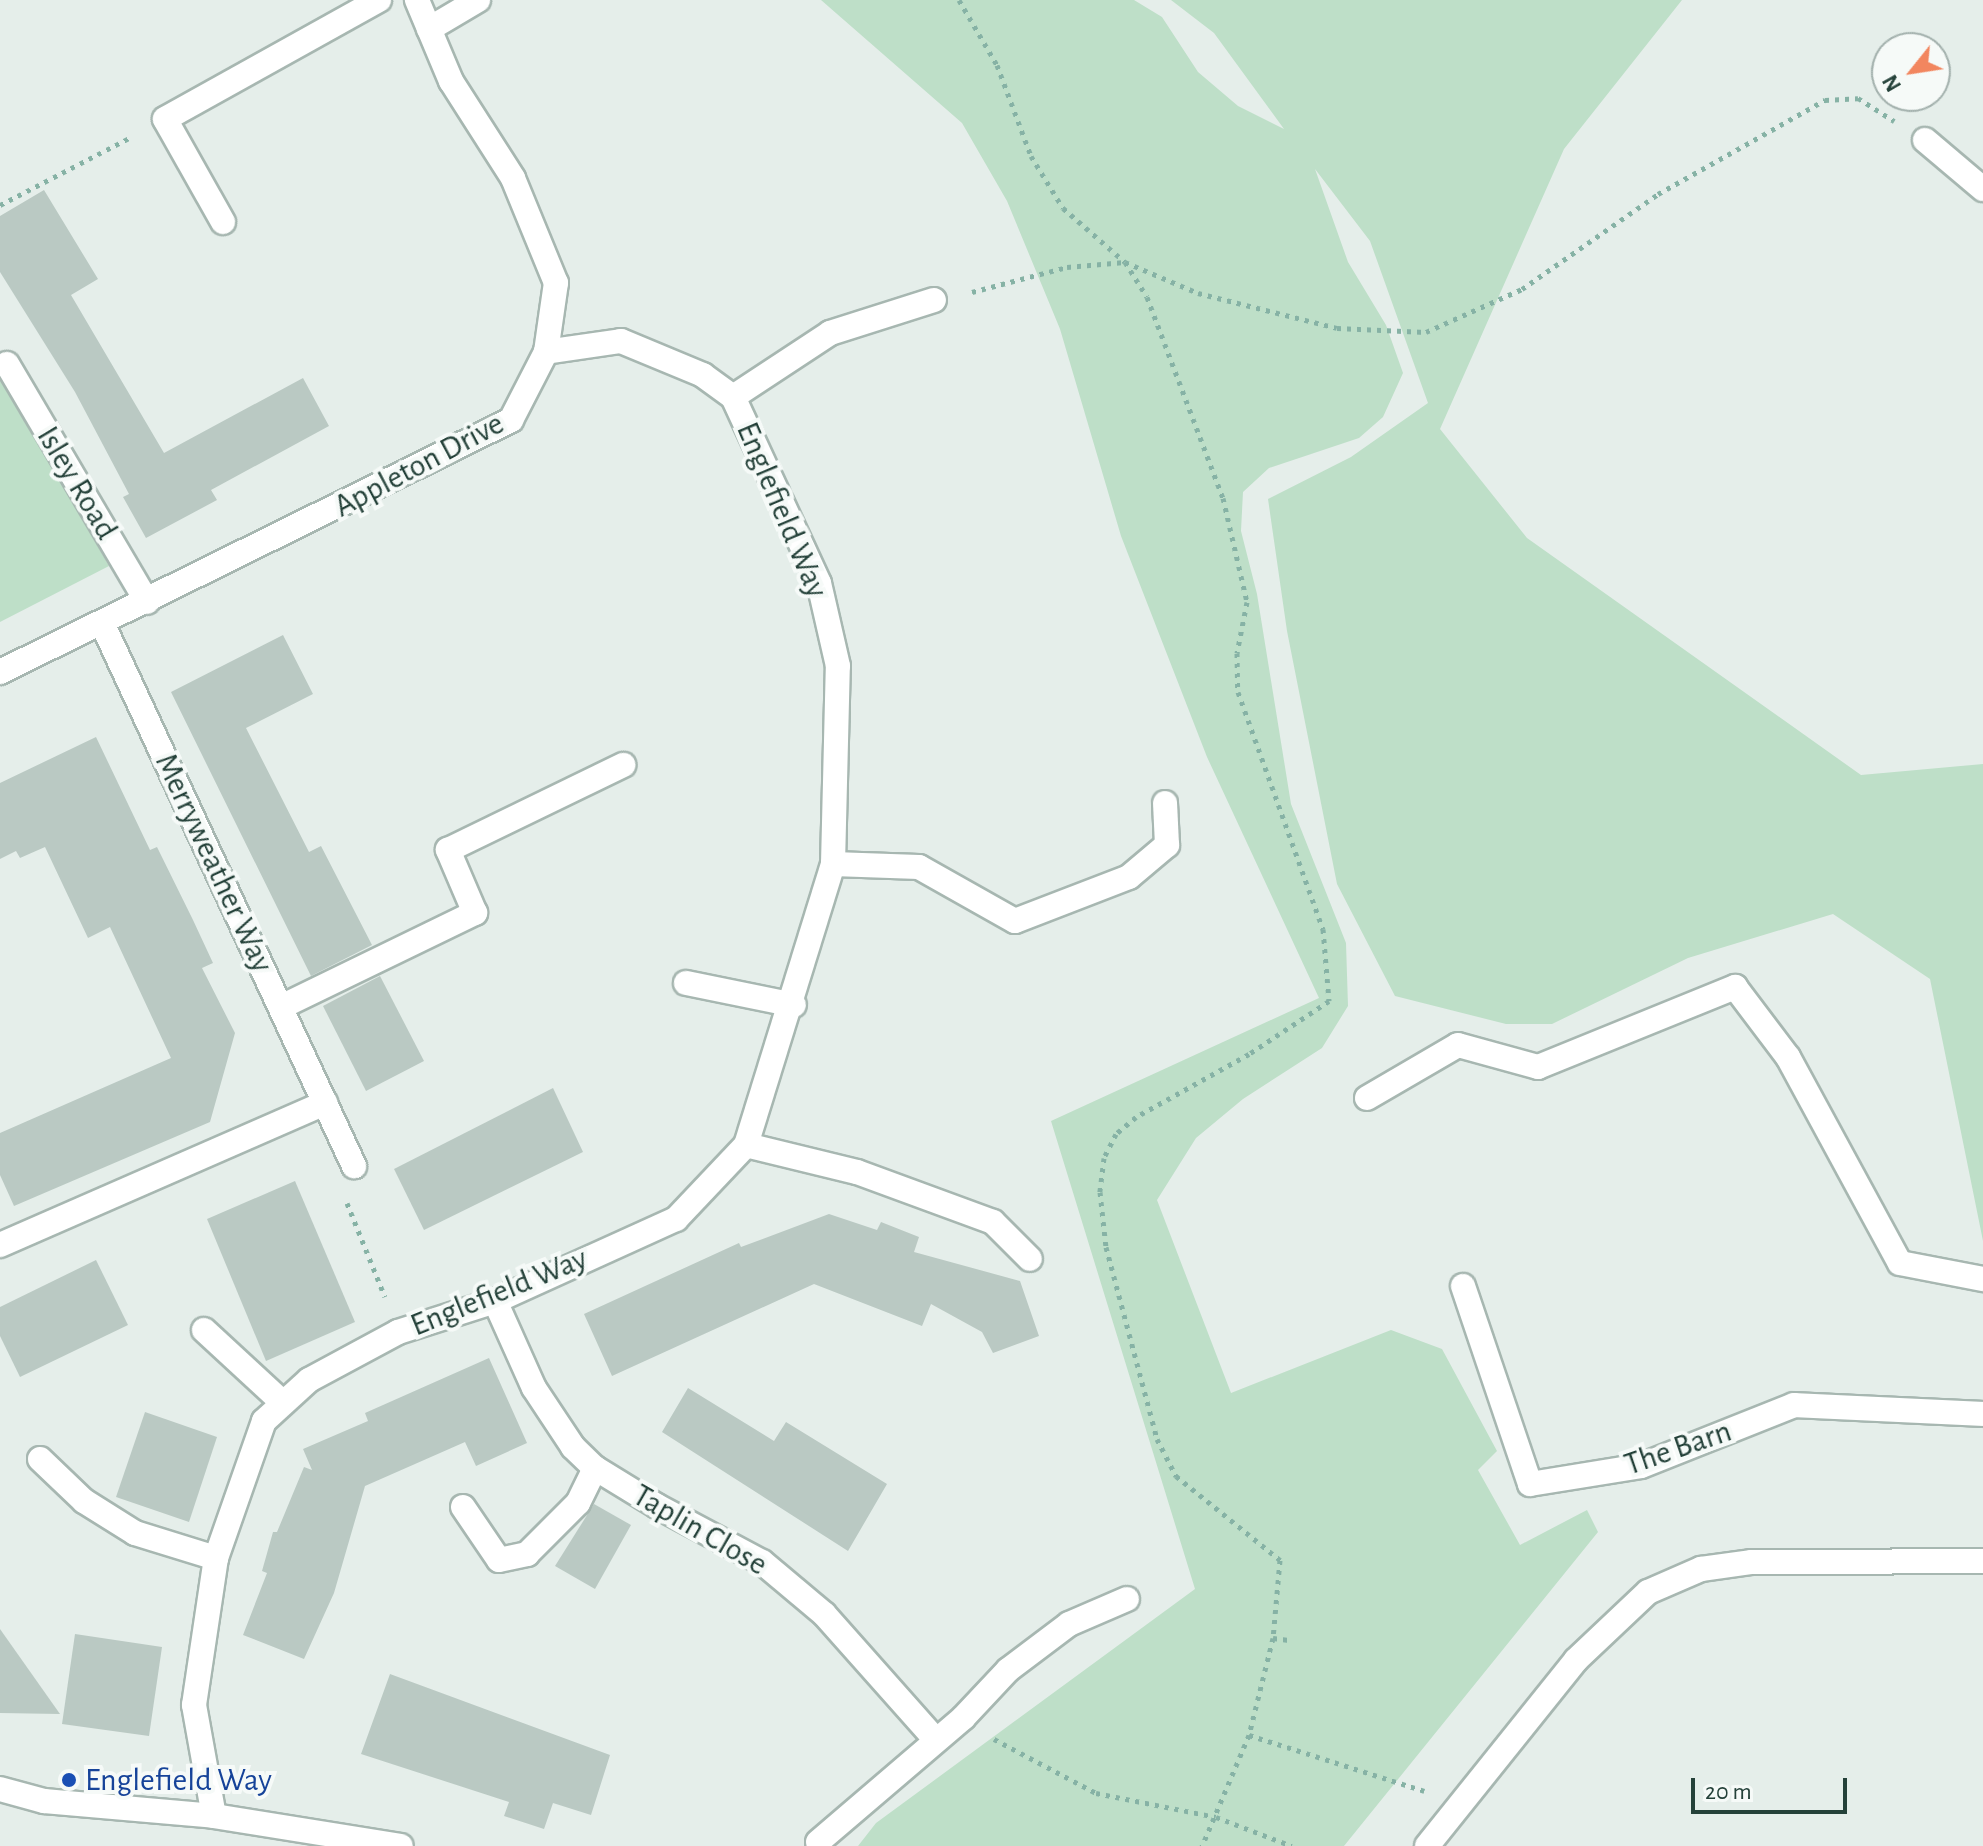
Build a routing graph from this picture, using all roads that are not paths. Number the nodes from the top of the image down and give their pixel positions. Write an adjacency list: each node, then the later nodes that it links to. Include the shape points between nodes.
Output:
1 (379, 0): 7 (street, via 165,119)
2 (417, 0): 4 (street, Appleton Drive)
3 (478, 0): 4 (street)
4 (429, 29): 9 (street, Appleton Drive, via 451,81 513,178 556,283)
5 (1925, 140): 6 (street)
6 (1983, 189)
7 (223, 222)
8 (934, 300): 11 (street, Englefield Way, via 830,333)
9 (546, 352): 11 (street, Englefield Way, via 621,341 703,375); 12 (street, Appleton Drive, via 511,420)
10 (7, 364): 12 (street, Isley Road)
11 (733, 397): 17 (street, Englefield Way, via 819,583 838,666)
12 (147, 602): 13 (street, Appleton Drive)
13 (102, 623): 14 (street, Appleton Drive); 20 (street, Merryweather Way)
14 (0, 672)
15 (623, 765): 20 (street, via 448,850 475,913)
16 (1165, 803): 17 (street, via 1167,845 1129,877 1015,921 919,867)
17 (833, 864): 19 (street, Englefield Way)
18 (686, 983): 19 (street)
19 (794, 1005): 23 (street, Englefield Way)
20 (281, 1007): 22 (street, Merryweather Way)
21 (1367, 1098): 27 (street, via 1458,1045 1538,1067 1735,987 1788,1057 1900,1263)
22 (325, 1103): 24 (street, Merryweather Way); 25 (street)
23 (746, 1145): 26 (street, via 857,1172 993,1222); 29 (street, Englefield Way, via 676,1219)
24 (354, 1166)
25 (0, 1245)
26 (1030, 1259)
27 (1983, 1279)
28 (1463, 1286): 32 (street, The Barn, via 1530,1484 1641,1466 1794,1405)
29 (495, 1301): 31 (street, Englefield Way, via 398,1332); 34 (street, Taplin Close, via 534,1388 573,1447)
30 (204, 1330): 31 (street)
31 (281, 1401): 36 (street, Englefield Way, via 264,1421 242,1472)
32 (1983, 1414)
33 (40, 1459): 36 (street, via 84,1501 135,1533)
34 (595, 1468): 35 (street, via 578,1503 527,1554 499,1560); 39 (street, Taplin Close, via 762,1562 824,1614)
35 (463, 1507)
36 (216, 1558): 41 (street, Englefield Way, via 194,1705)
37 (1983, 1561): 43 (street, via 1751,1562 1701,1569 1648,1592 1576,1660)
38 (1127, 1599): 39 (street, via 1069,1624 1008,1670)
39 (935, 1739): 42 (street)
40 (0, 1789): 41 (street, via 44,1801)
41 (214, 1816): 44 (street)
42 (818, 1842)
43 (1433, 1844)
44 (401, 1846)

